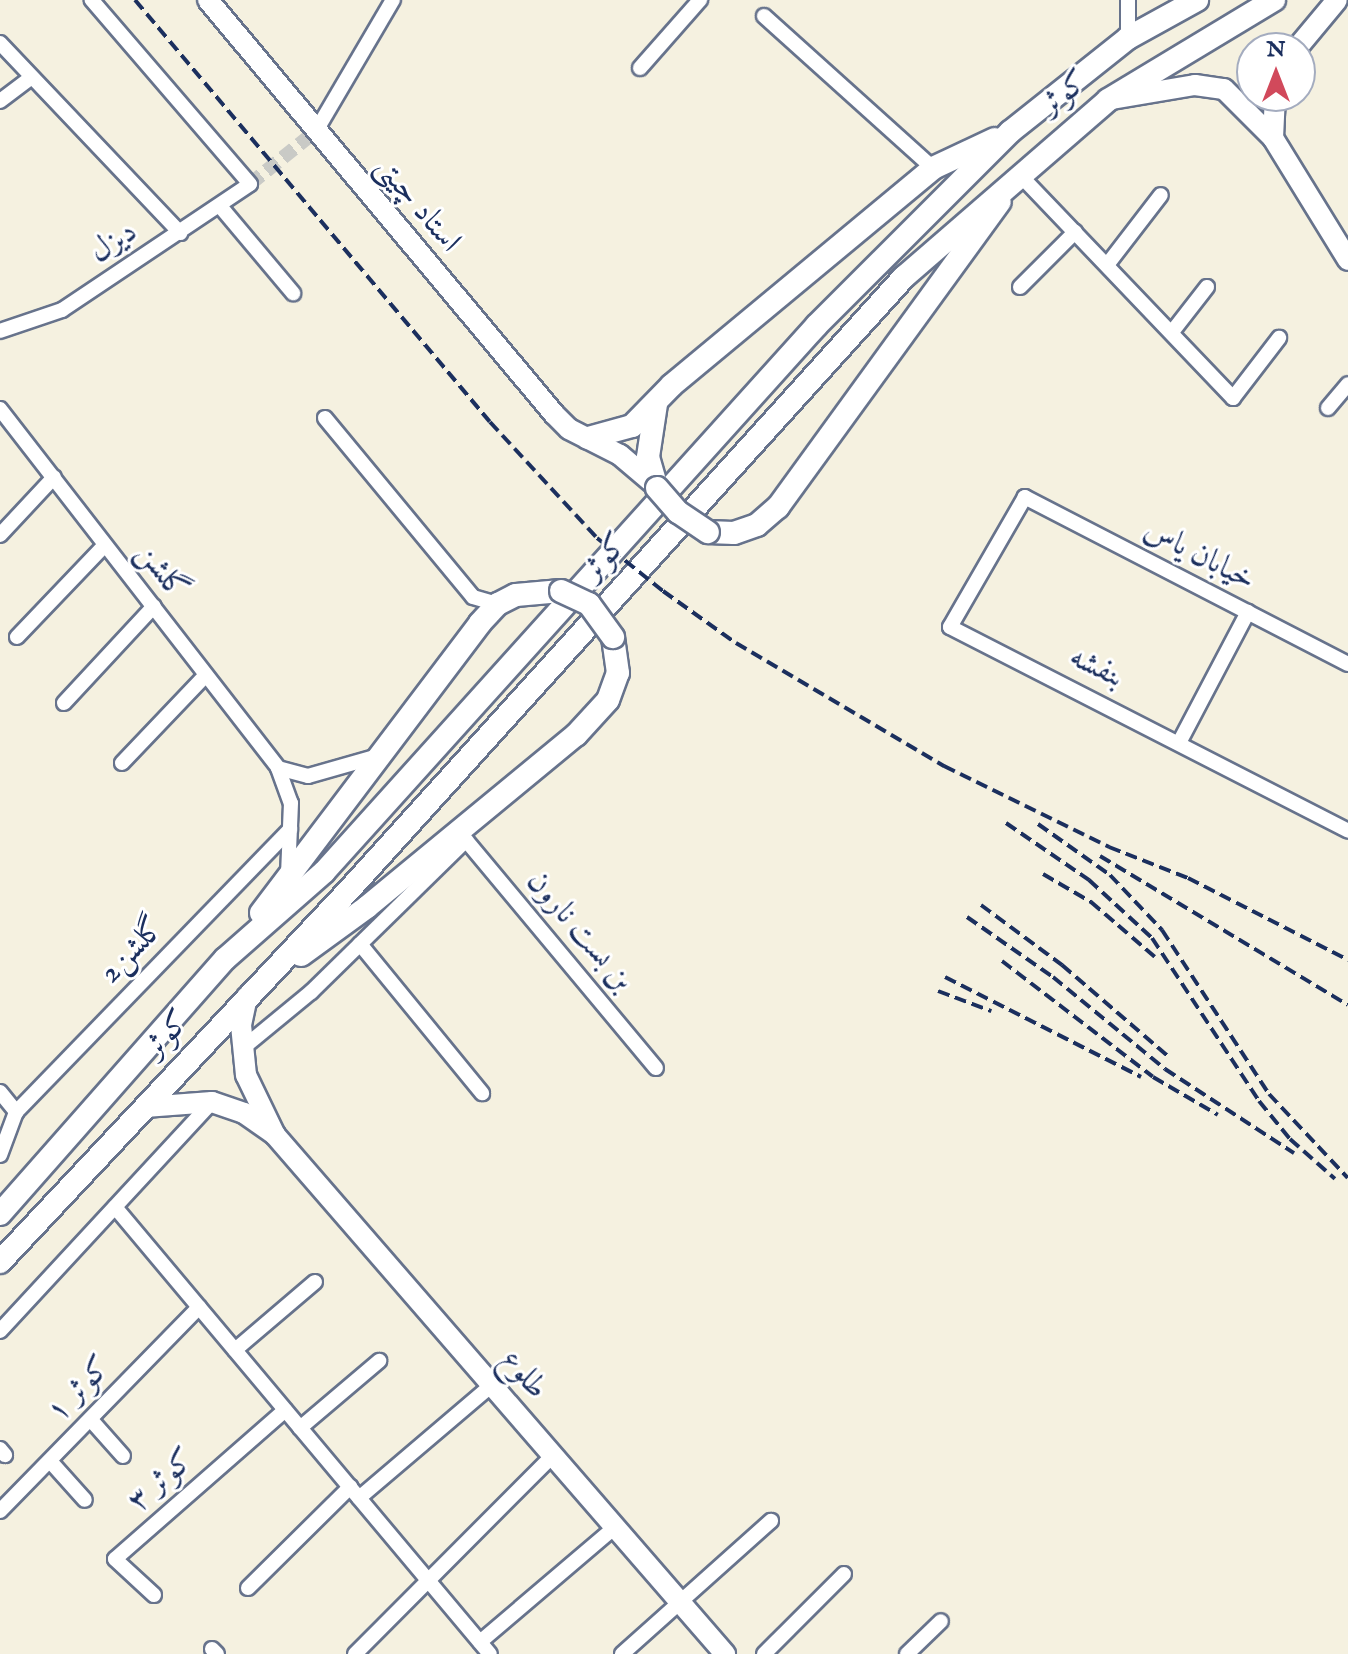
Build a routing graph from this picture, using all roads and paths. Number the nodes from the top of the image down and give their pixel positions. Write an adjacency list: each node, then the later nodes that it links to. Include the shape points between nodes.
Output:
1 (92, 0): 24 (street, دیزل, via 250,184)
2 (208, 0): 18 (street, استاد چیتی)
3 (393, 0): 18 (street)
4 (700, 0): 13 (street)
5 (1128, 0): 11 (street)
6 (1197, 0): 11 (main road, کوثر)
7 (1274, 0): 15 (main road, کوثر)
8 (1337, 0): 10 (street)
9 (764, 16): 21 (street)
10 (1310, 32)
11 (1128, 38): 19 (main road, کوثر)
12 (0, 43): 14 (street)
13 (640, 68)
14 (31, 78): 16 (street); 26 (street)
15 (1108, 100): 20 (street, via 1195,85 1224,89); 22 (main road, کوثر)
16 (0, 101)
17 (1274, 112): 20 (street)
18 (316, 131): 40 (street, استاد چیتی, via 554,414)
19 (1010, 132): 21 (main road); 62 (main road, کوثر, via 817,325 324,872)
20 (1273, 138): 27 (street)
21 (933, 168): 36 (main road)
22 (1019, 174): 25 (street); 42 (main road, bridge, via 778,507 757,525 734,533 708,532 678,512); 63 (main road, کوثر, via 904,277)
23 (1161, 195): 28 (street)
24 (220, 206): 26 (street, دیزل); 31 (street)
25 (1075, 232): 28 (street); 29 (street)
26 (180, 233): 32 (street, دیزل, via 62,310)
27 (1348, 260)
28 (1107, 265): 33 (street)
29 (1020, 287)
30 (1207, 287): 33 (street)
31 (293, 293)
32 (0, 331)
33 (1172, 332): 34 (street, via 1233,398)
34 (1279, 338)
35 (1348, 384): 37 (street)
36 (656, 404): 40 (main road, via 632,426); 42 (main road, via 648,438)
37 (1328, 408)
38 (0, 409): 41 (street, گلشن)
39 (325, 418): 46 (street, via 473,597)
40 (588, 438): 42 (street, استاد چیتی, via 620,455)
41 (54, 477): 44 (street); 45 (street, گلشن)
42 (655, 486)
43 (1025, 497): 48 (street, خیابان یاس); 53 (street, بنفشه, via 950,627)
44 (0, 535)
45 (104, 546): 47 (street, گلشن); 49 (street)
46 (498, 604): 54 (main road); 59 (main road, bridge, via 540,590 561,591 589,604 613,637 618,673 608,700 576,735)
47 (154, 606): 51 (street, گلشن); 52 (street)
48 (1248, 612): 50 (street, خیابان یاس); 53 (street)
49 (17, 637)
50 (1348, 664)
51 (204, 677): 55 (street); 56 (street, گلشن)
52 (64, 703)
53 (1180, 741): 58 (street, بنفشه)
54 (380, 755): 56 (street, via 308,776); 60 (main road)
55 (122, 763)
56 (278, 768): 57 (street, via 291,803)
57 (290, 829): 60 (street); 70 (street, گلشن2)
58 (1348, 831)
59 (463, 836): 61 (street); 63 (main road); 65 (street, بن بست نارون)
60 (287, 880): 62 (main road)
61 (360, 944): 64 (street); 67 (street)
62 (225, 959): 74 (main road, کوثر)
63 (251, 993): 64 (street, via 241,1025); 69 (main road, کوثر)
64 (243, 1048): 71 (street, via 246,1075)
65 (656, 1068)
66 (0, 1092): 70 (street)
67 (482, 1093)
68 (212, 1102): 69 (street); 71 (street, via 244,1113); 73 (street)
69 (145, 1107): 75 (main road, کوثر)
70 (16, 1112): 72 (street)
71 (275, 1135): 83 (street, طلوع)
72 (0, 1155)
73 (115, 1207): 79 (street); 80 (street)
74 (5, 1208)
75 (41, 1223): 76 (main road); 77 (main road)
76 (0, 1262)
77 (0, 1280)
78 (315, 1282): 81 (street)
79 (199, 1307): 81 (street); 85 (street, کوثر ۱)
80 (2, 1325)
81 (235, 1350): 84 (street)
82 (379, 1361): 86 (street)
83 (492, 1385): 87 (street, طلوع); 90 (street)
84 (285, 1410): 86 (street); 98 (street, کوثر ۳, via 115,1559)
85 (91, 1420): 88 (street); 89 (street, کوثر ۱)
86 (300, 1428): 90 (street)
87 (553, 1455): 94 (street, طلوع); 96 (street)
88 (123, 1456)
89 (50, 1461): 91 (street); 92 (street, کوثر ۱)
90 (354, 1492): 96 (street); 97 (street)
91 (85, 1500)
92 (0, 1511)
93 (771, 1521): 99 (street)
94 (615, 1527): 99 (street, طلوع); 101 (street)
95 (844, 1574): 106 (street)
96 (427, 1579): 101 (street); 102 (street)
97 (248, 1588)
98 (154, 1595)
99 (680, 1602): 104 (street); 105 (street, طلوع)
100 (941, 1621): 107 (street)
101 (480, 1642): 103 (street)
102 (355, 1654)
103 (490, 1654)
104 (622, 1654)
105 (725, 1654)
106 (764, 1654)
107 (907, 1654)

